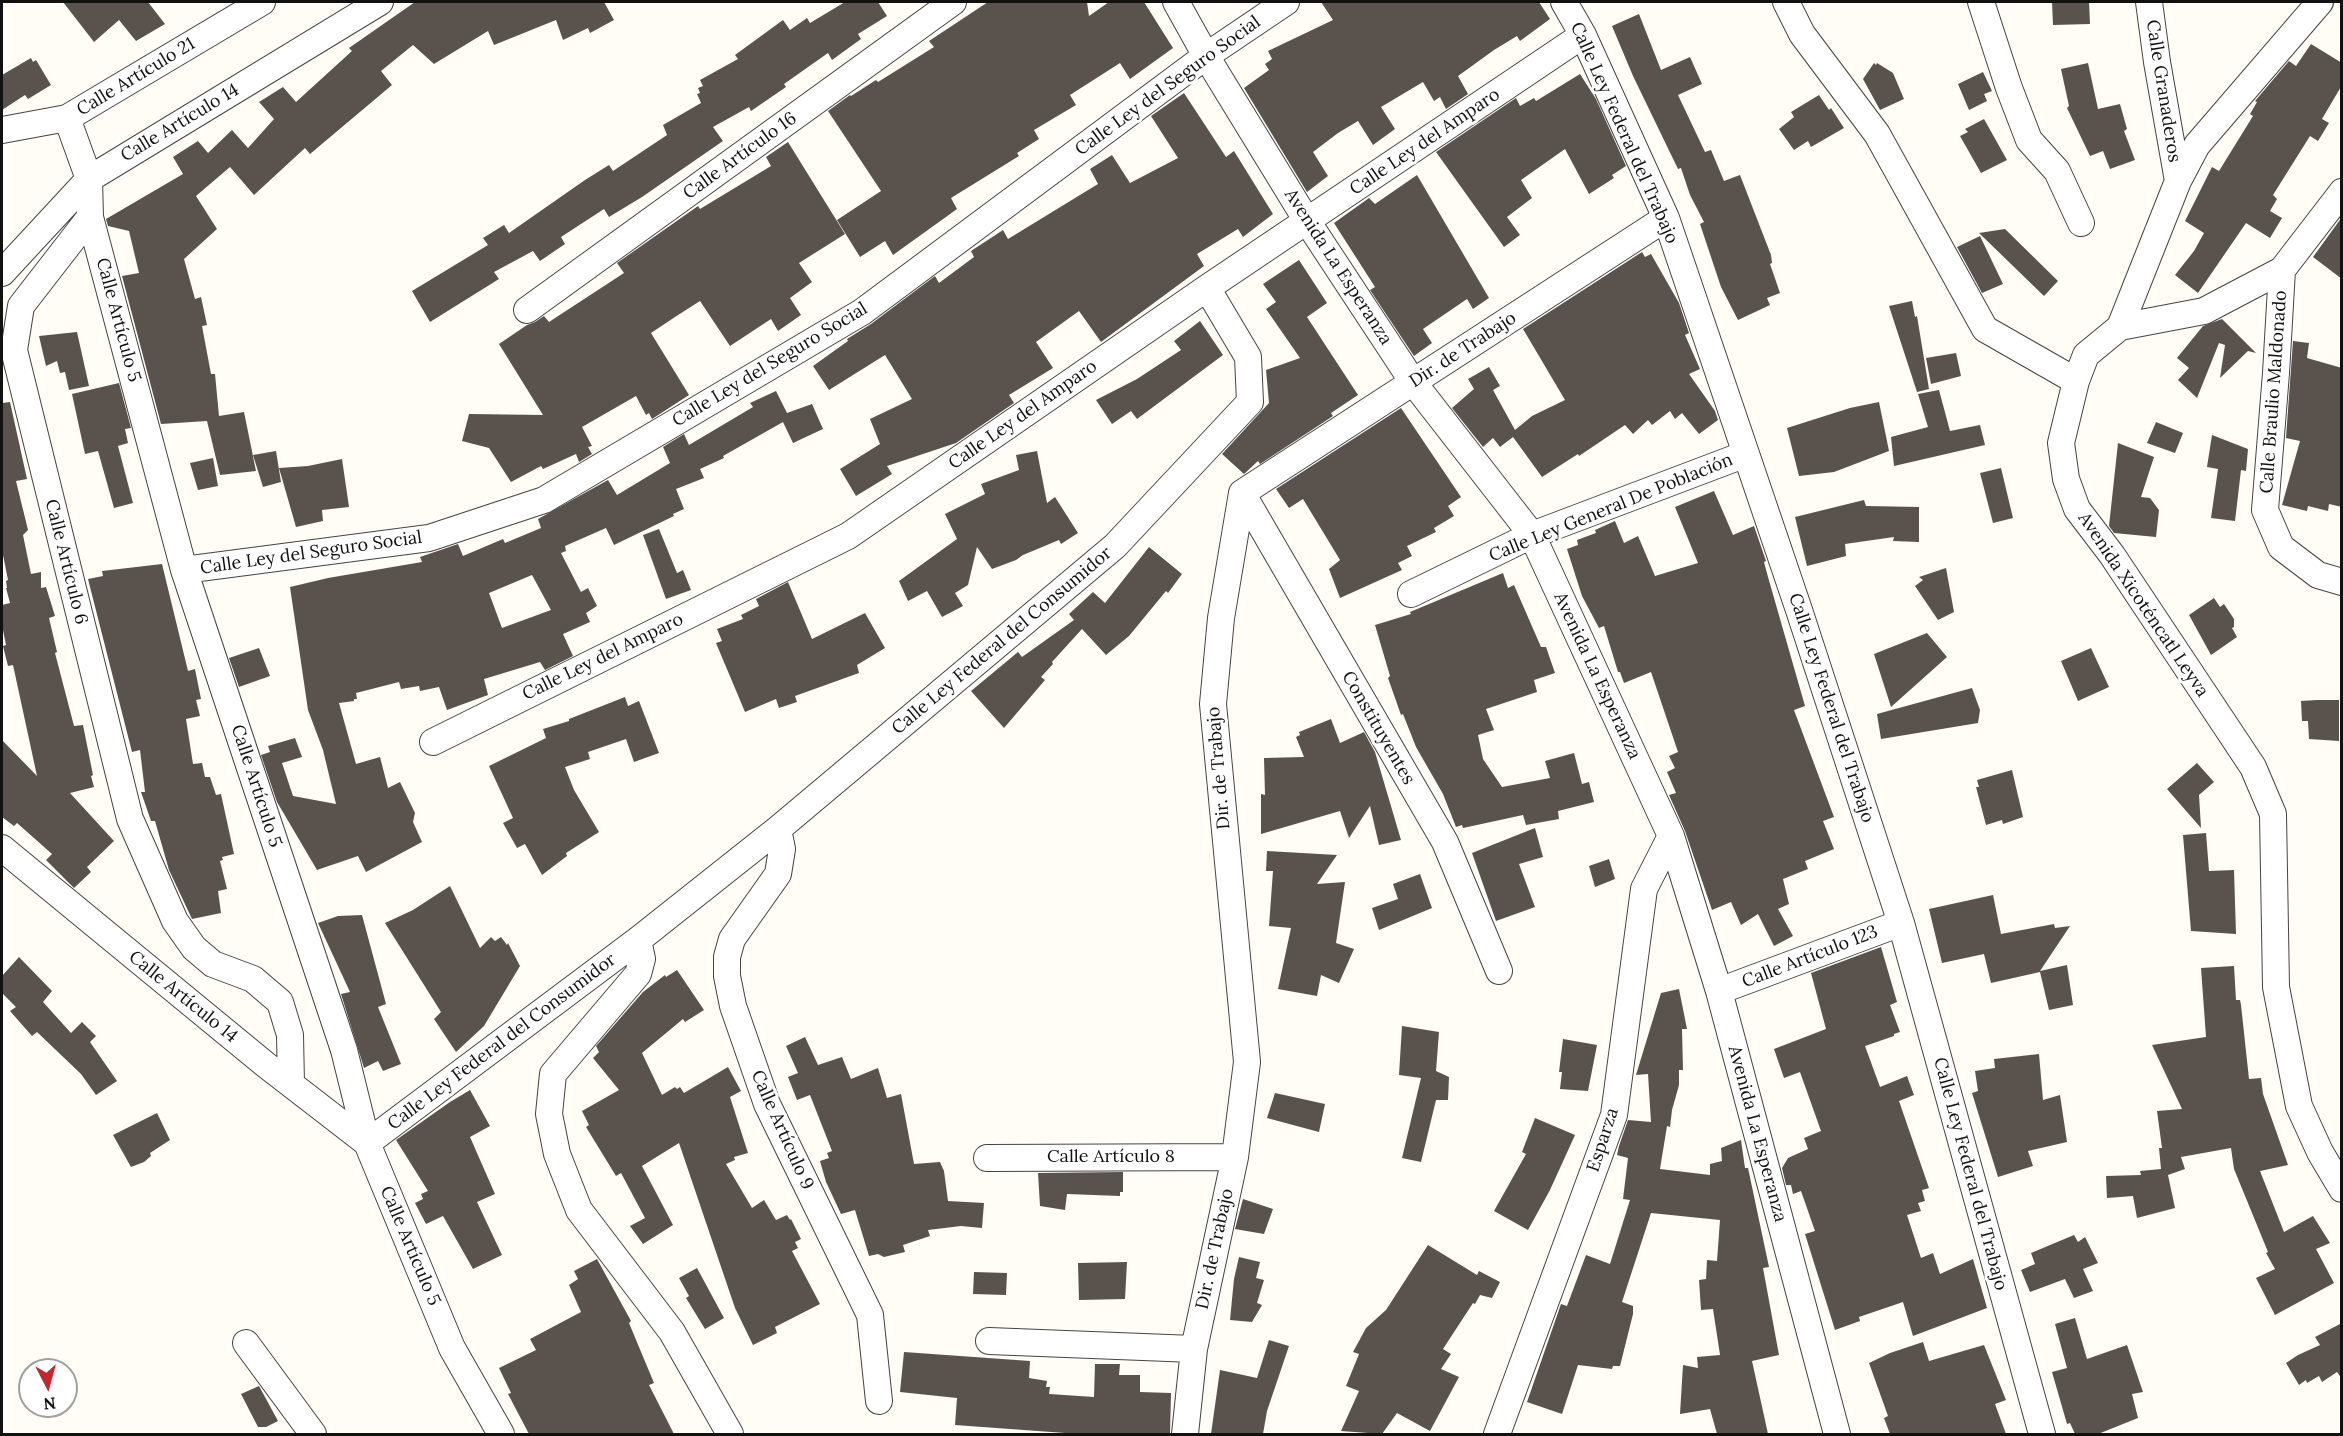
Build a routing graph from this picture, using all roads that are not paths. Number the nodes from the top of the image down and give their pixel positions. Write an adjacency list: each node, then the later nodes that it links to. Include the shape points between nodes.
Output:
1 (262, 2): 13 (street, Calle Artículo 21)
2 (380, 2): 15 (street, Calle Artículo 14)
3 (952, 2): 25 (street, Calle Artículo 16)
4 (1176, 2): 12 (street, Avenida La Esperanza)
5 (1286, 2): 12 (street, Calle Ley del Seguro Social)
6 (1564, 2): 11 (street, Calle Ley Federal del Trabajo)
7 (1786, 2): 27 (street, via 1802,34 1877,134 1985,329)
8 (1981, 2): 21 (street, via 2029,140 2057,171)
9 (2150, 2): 16 (street, Calle Granaderos)
10 (2320, 2): 16 (street, Avenida Xicoténcatl Leyva, via 2197,145)
11 (1583, 35): 19 (street, Calle Ley Federal del Trabajo); 20 (street, Calle Ley del Amparo)
12 (1206, 56): 20 (street, Avenida La Esperanza); 32 (street, Calle Ley del Seguro Social, via 862,312 544,500 429,538)
13 (68, 118): 14 (street, Calle Artículo 21); 15 (street, Calle Artículo 5)
14 (2, 130)
15 (89, 179): 18 (street, Calle Artículo 5); 23 (street, Calle Artículo 14)
16 (2178, 181): 26 (street, Avenida Xicoténcatl Leyva)
17 (2342, 192): 22 (street)
18 (90, 217): 32 (street, Calle Artículo 5); 43 (street, Calle Artículo 6, via 21,306 14,350 130,819 175,921 194,948 213,964 253,979 280,1002 290,1035)
19 (1666, 218): 28 (street, Dir. de Trabajo); 29 (street, Calle Ley Federal del Trabajo)
20 (1307, 221): 24 (street, Calle Ley del Amparo); 28 (street, Avenida La Esperanza)
21 (2081, 222)
22 (2282, 270): 26 (street, via 2204,311); 33 (street, Calle Braulio Maldonado, via 2265,510 2281,547 2318,575)
23 (2, 273)
24 (1207, 288): 35 (street, Calle Ley del Amparo, via 848,536); 36 (street, Calle Ley Federal del Consumidor, via 1248,357 1250,402 1115,546)
25 (526, 310)
26 (2120, 327): 27 (street, Avenida Xicoténcatl Leyva, via 2086,355)
27 (2076, 381): 47 (street, Avenida Xicoténcatl Leyva, via 2061,443 2066,479 2077,509 2253,767 2273,814 2276,987 2298,1106)
28 (1413, 382): 30 (street, Dir. de Trabajo); 31 (street, Avenida La Esperanza)
29 (1746, 454): 31 (street, Calle Ley General De Población); 39 (street, Calle Ley Federal del Trabajo)
30 (1242, 493): 41 (street, Constituyentes, via 1444,842); 45 (street, Dir. de Trabajo, via 1221,618 1213,704 1247,1062)
31 (1532, 535): 34 (street, Calle Ley General De Población); 37 (street, Avenida La Esperanza)
32 (184, 570): 44 (street, Calle Artículo 5, via 344,1050)
33 (2342, 582)
34 (1411, 594)
35 (433, 742)
36 (778, 828): 40 (street, Calle Ley Federal del Consumidor); 51 (street, Calle Artículo 9, via 782,849 777,874 732,939 727,957 733,1006 767,1104 870,1315)
37 (1671, 836): 42 (street, Avenida La Esperanza); 56 (street, Esparza, via 1644,889 1614,1115)
38 (2, 848): 43 (street, Calle Artículo 14)
39 (1901, 923): 42 (street, Calle Artículo 123); 58 (street, Calle Ley Federal del Trabajo)
40 (638, 940): 44 (street, Calle Ley Federal del Consumidor); 54 (street, Calle Ley Federal del Consumidor, via 642,959 638,975 553,1074 549,1114 557,1154 579,1210 672,1332)
41 (1499, 971)
42 (1719, 991): 57 (street, Avenida La Esperanza)
43 (291, 1084): 44 (street, Calle Artículo 14)
44 (367, 1143): 53 (street, Calle Artículo 5, via 453,1348)
45 (1235, 1157): 46 (street, Calle Artículo 8); 50 (street, Dir. de Trabajo)
46 (987, 1158)
47 (2342, 1189)
48 (989, 1341): 50 (street)
49 (246, 1343): 52 (street)
50 (1194, 1349): 55 (street, Dir. de Trabajo)
51 (879, 1401)
52 (313, 1434)
53 (501, 1434)
54 (730, 1434)
55 (1185, 1434)
56 (1497, 1434)
57 (1837, 1434)
58 (2042, 1434)

